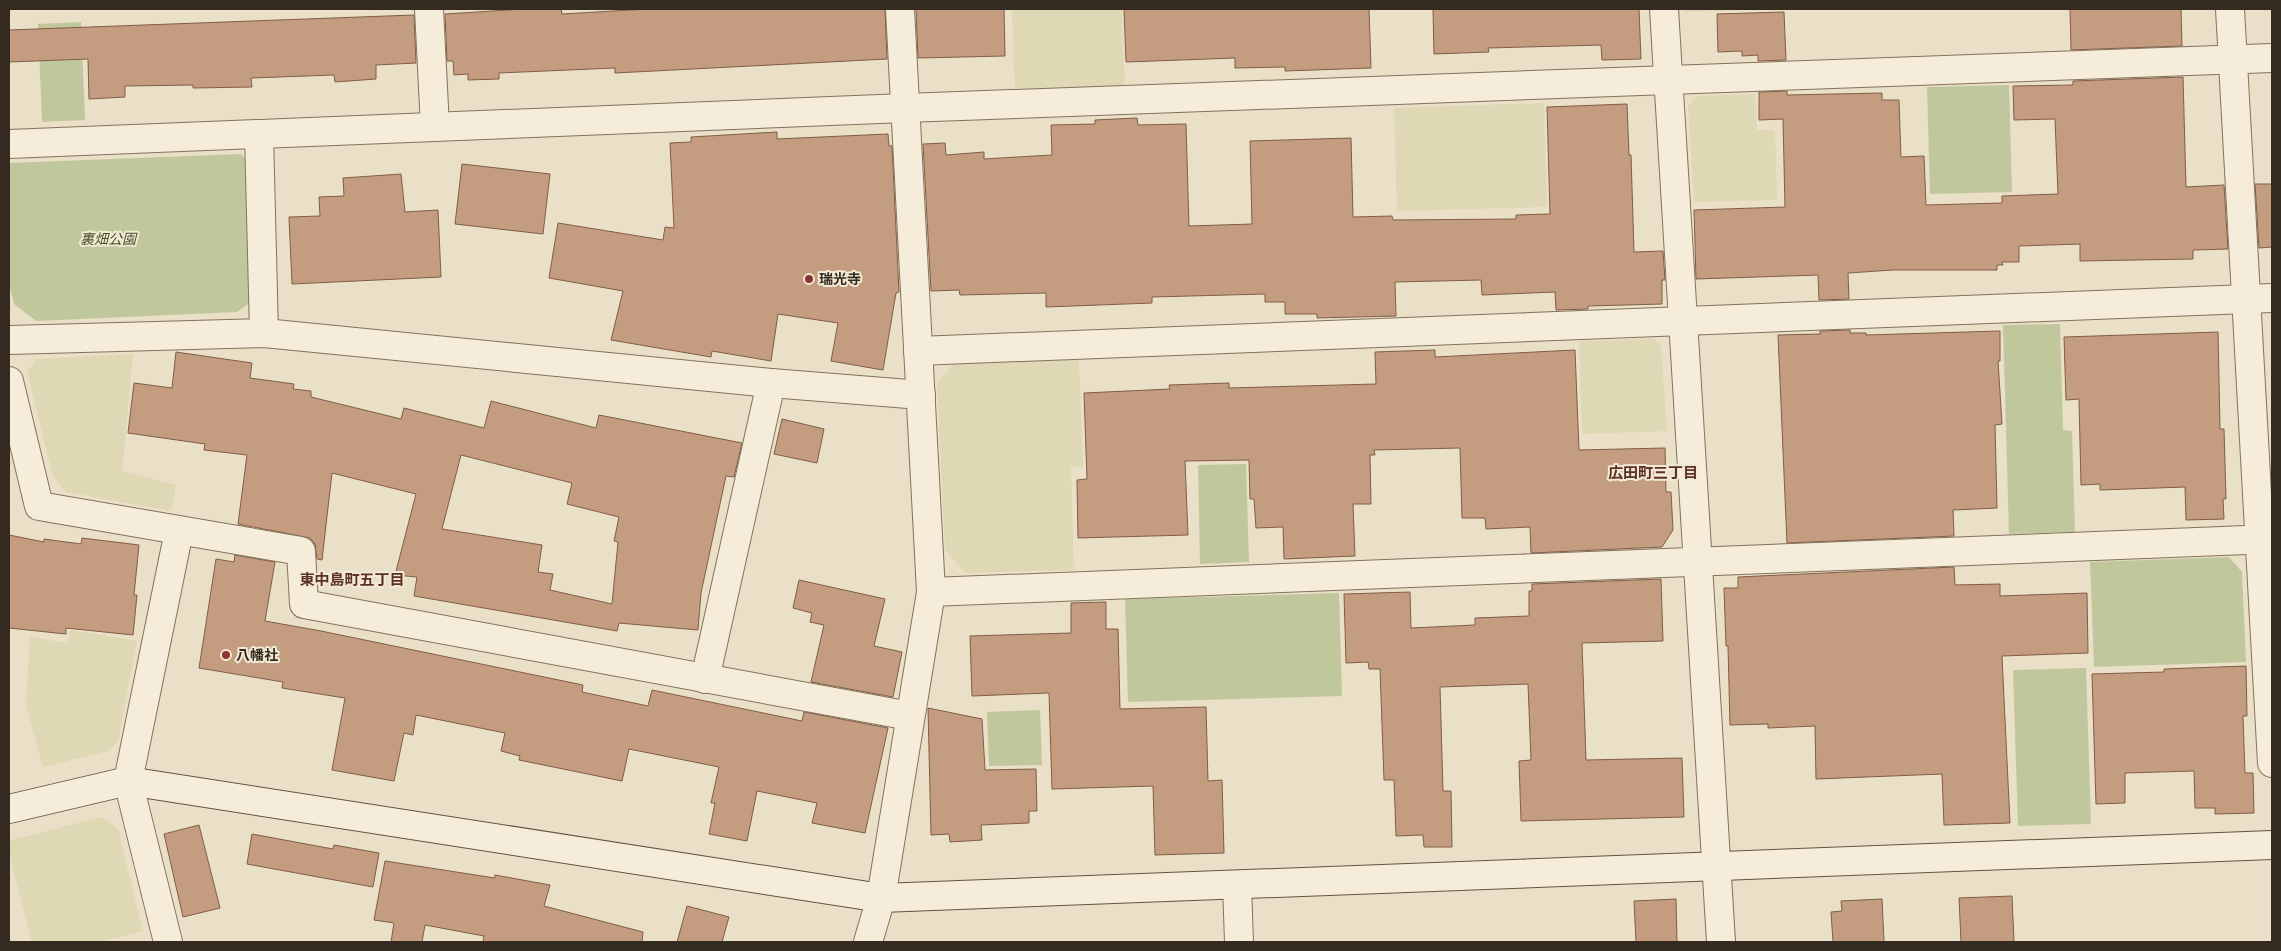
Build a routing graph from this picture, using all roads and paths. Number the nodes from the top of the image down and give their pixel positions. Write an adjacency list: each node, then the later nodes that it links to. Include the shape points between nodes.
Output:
1 (429, 9): 9 (street)
2 (900, 9): 8 (street)
3 (1664, 9): 7 (street)
4 (2230, 9): 6 (street)
5 (2272, 58): 6 (street)
6 (2232, 60): 7 (street); 12 (street)
7 (1669, 80): 8 (street); 13 (street)
8 (906, 108): 9 (street); 16 (street)
9 (435, 127): 10 (street)
10 (259, 134): 11 (street); 14 (street)
11 (9, 144)
12 (2259, 298): 13 (street); 21 (street)
13 (1683, 321): 16 (street); 22 (street)
14 (264, 333): 15 (street); 18 (street)
15 (9, 340)
16 (918, 351): 19 (street)
17 (9, 381): 20 (street, via 39,506)
18 (771, 383): 19 (street); 24 (street)
19 (921, 395): 23 (street)
20 (179, 530): 24 (street, via 301,551 304,604); 27 (street)
21 (2266, 539): 22 (street); 26 (street)
22 (1698, 562): 23 (street); 30 (street)
23 (931, 592): 25 (street)
24 (705, 679): 25 (street)
25 (910, 716): 32 (street)
26 (2272, 763)
27 (128, 781): 28 (street); 32 (street); 33 (street)
28 (9, 809)
29 (2272, 845): 30 (street)
30 (1716, 866): 31 (street); 36 (street)
31 (1237, 885): 32 (street); 35 (street)
32 (881, 898): 34 (street)
33 (168, 942)
34 (868, 942)
35 (1239, 942)
36 (1721, 942)

